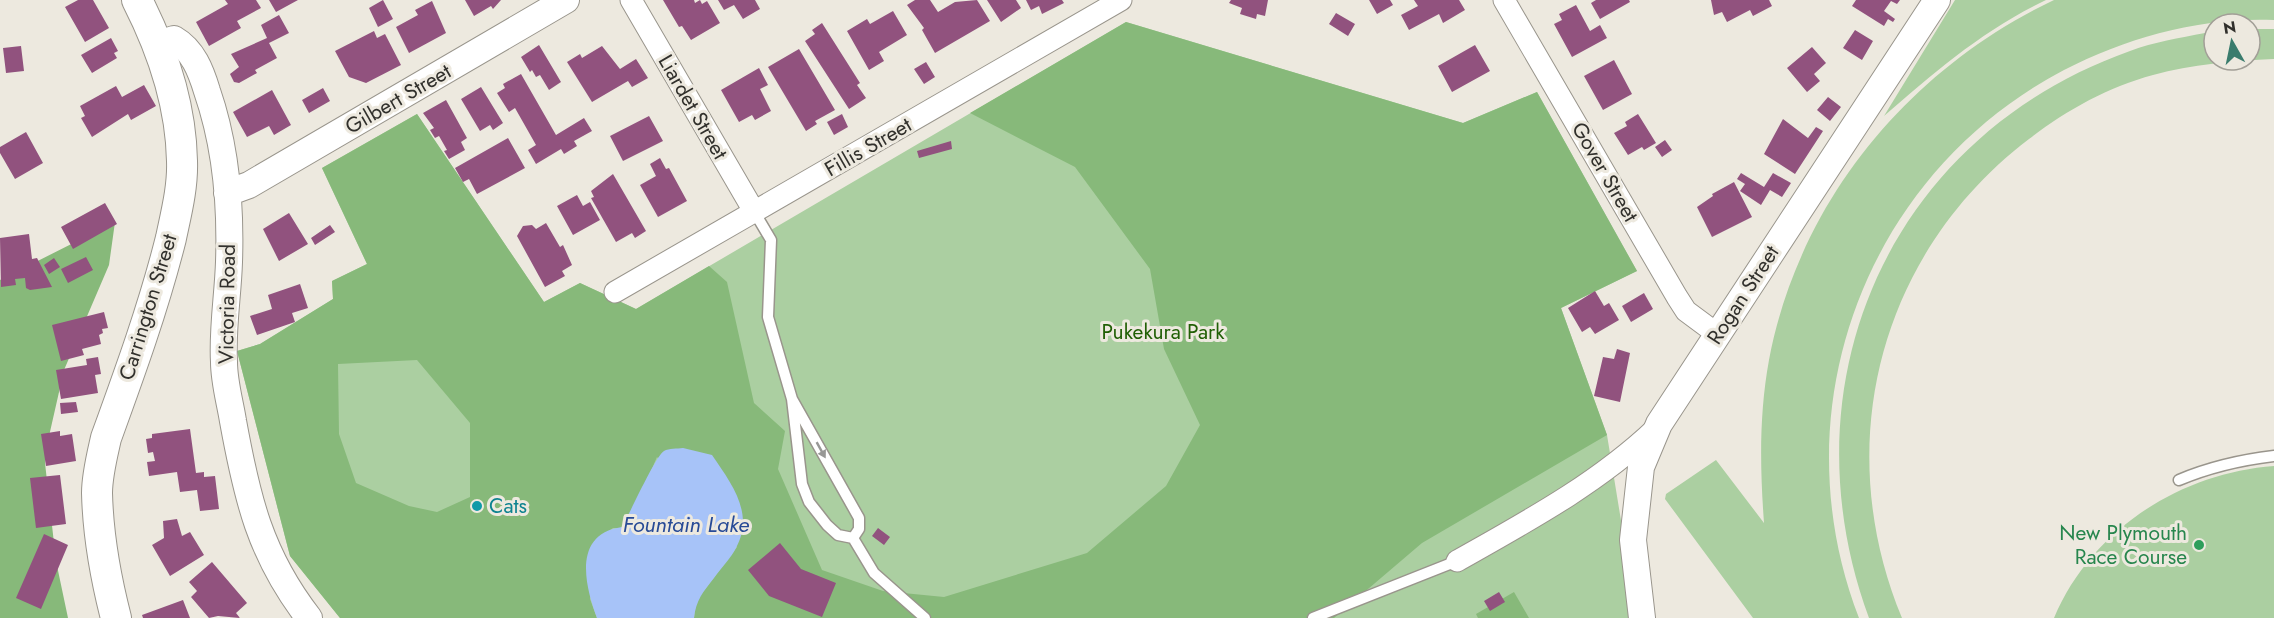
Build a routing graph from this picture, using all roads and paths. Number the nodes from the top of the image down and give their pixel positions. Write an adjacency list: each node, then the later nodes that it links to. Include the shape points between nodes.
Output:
1 (137, 0): 7 (main road, Carrington Street)
2 (566, 0): 8 (street, Gilbert Street, via 249,185)
3 (631, 0): 9 (street, Liardet Street)
4 (1121, 0): 9 (street, Fillis Street)
5 (1504, 0): 11 (street, Gover Street, via 1677,297 1686,311)
6 (1937, 0): 11 (street, Rogan Street)
7 (158, 44): 8 (street, Victoria Road, via 174,39 184,45 196,62 216,118); 18 (main road, Carrington Street, via 178,122 183,164 161,279 100,464 97,492)
8 (227, 193): 19 (street, Victoria Road, via 229,260 224,363 238,448 258,532 273,564)
9 (755, 213): 10 (street, Fillis Street); 12 (lane, via 771,240 768,317)
10 (615, 292)
11 (1717, 334): 13 (street, Rogan Street)
12 (792, 399): 16 (lane, one-way to 16, via 858,518 859,529); 16 (lane, via 802,484 809,502 838,535)
13 (1659, 424): 17 (street, via 1632,451 1558,503); 22 (street, Rogan Street, via 1641,467 1633,540)
14 (2274, 456): 15 (lane, via 2206,469)
15 (2179, 480)
16 (853, 538): 20 (lane, via 874,573)
17 (1457, 561): 21 (lane)
18 (116, 618)
19 (309, 618)
20 (926, 618)
21 (1313, 618)
22 (1642, 618)

